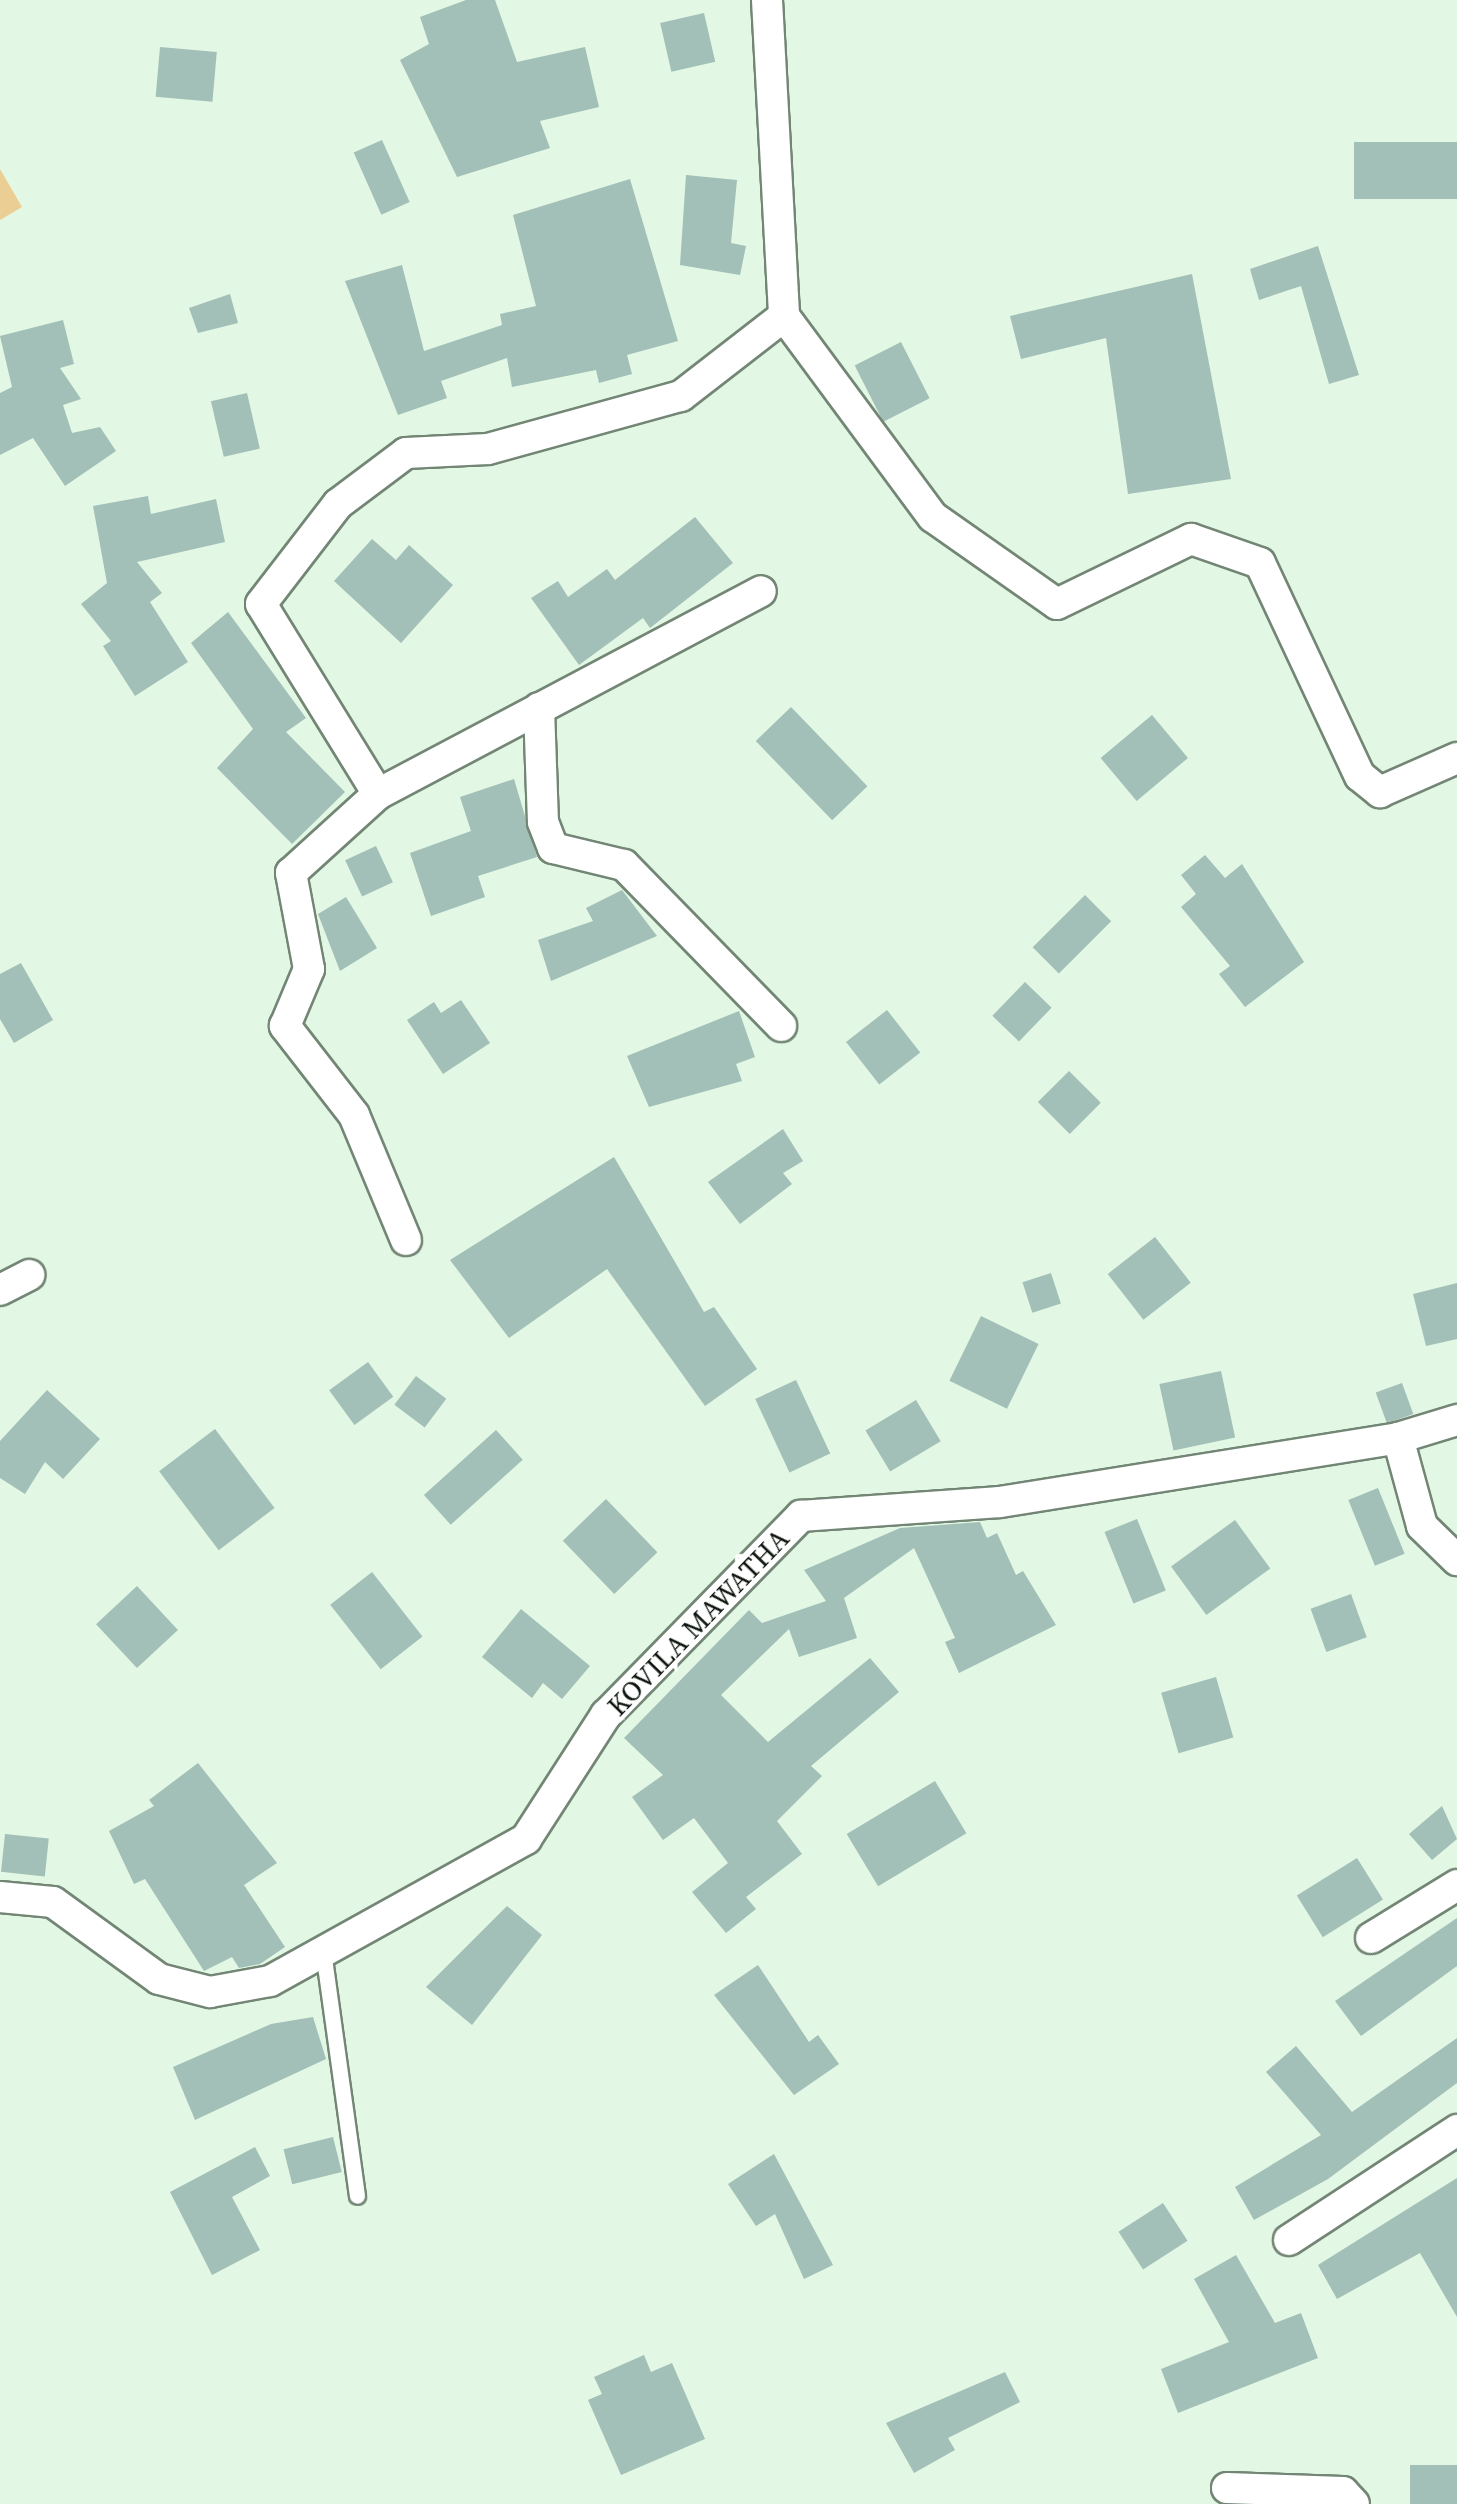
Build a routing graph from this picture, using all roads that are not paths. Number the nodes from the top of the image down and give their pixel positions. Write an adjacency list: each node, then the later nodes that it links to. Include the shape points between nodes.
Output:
1 (767, 0): 2 (street)
2 (784, 316): 5 (street, via 933,517 1058,604 1191,539 1260,563 1360,776 1380,792); 6 (street, via 682,396 488,449 406,453 338,504 261,604)
3 (761, 591): 4 (street)
4 (539, 708): 6 (street); 7 (street, via 543,822 554,848 624,866)
5 (1457, 758)
6 (378, 794): 8 (street, via 292,874 309,969 285,1026 354,1114)
7 (780, 1026)
8 (406, 1240)
9 (30, 1274): 10 (street)
10 (0, 1290)
11 (1457, 1420): 12 (street, KOVILA MAWATHA)
12 (1398, 1438): 13 (street, via 1422,1526); 17 (street, KOVILA MAWATHA, via 1000,1502 801,1516 606,1715 526,1839)
13 (1457, 1560)
14 (1457, 1885): 16 (street)
15 (0, 1897): 17 (street, KOVILA MAWATHA, via 52,1902 159,1979 210,1992)
16 (1372, 1938)
17 (324, 1958): 19 (lane)
18 (1457, 2130): 20 (street)
19 (357, 2196)
20 (1289, 2240)
21 (1228, 2488): 22 (street, via 1343,2492)
22 (1354, 2504)

